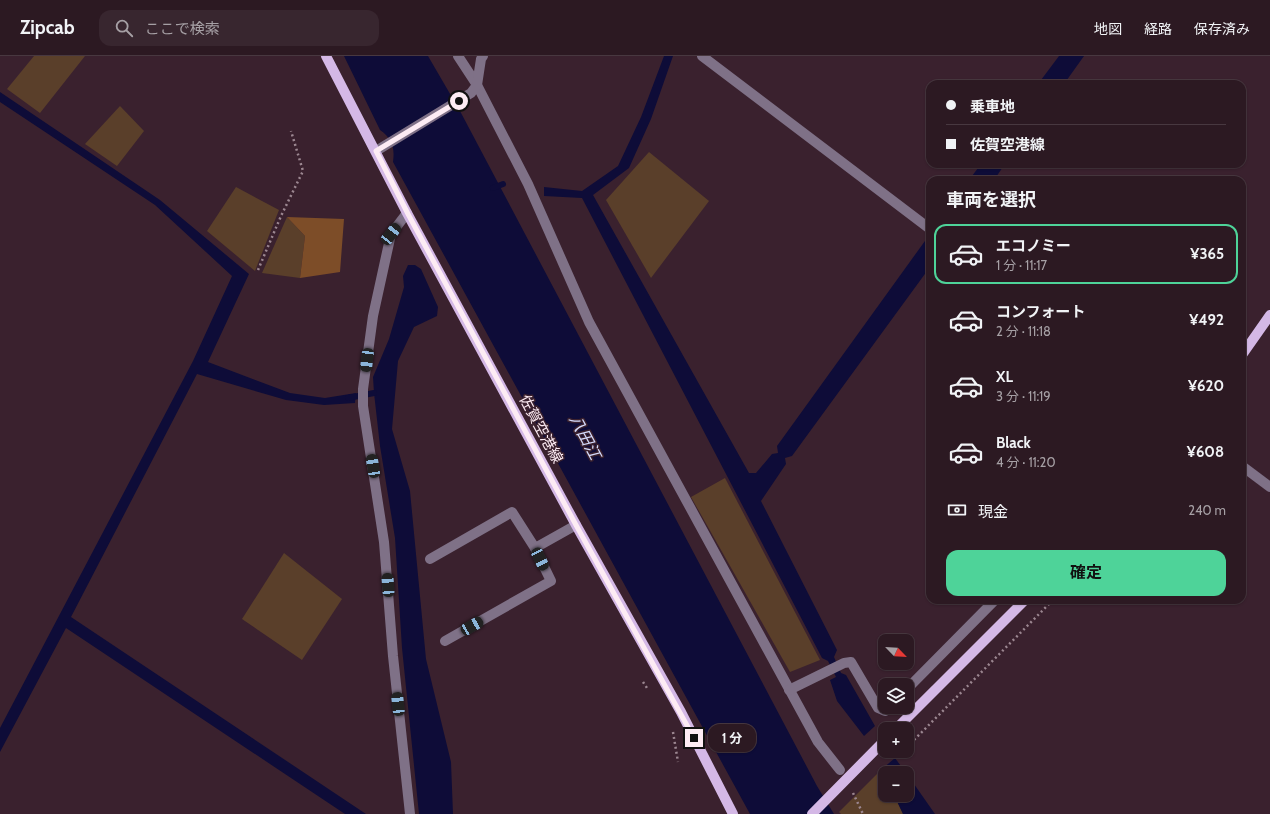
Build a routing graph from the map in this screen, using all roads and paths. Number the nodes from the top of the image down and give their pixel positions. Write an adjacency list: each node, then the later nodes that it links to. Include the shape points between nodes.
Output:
1 (326, 56): 8 (main road, 佐賀空港線)
2 (458, 56): 6 (street)
3 (483, 56): 6 (street)
4 (702, 56): 5 (street)
5 (715, 60): 10 (street)
6 (474, 89): 8 (street); 24 (street, via 528,184 589,322)
7 (291, 131): 11 (path, via 303,171)
8 (379, 150): 9 (main road, 佐賀空港線)
9 (408, 214): 16 (main road, 佐賀空港線); 31 (street, via 391,234 373,316 363,389 384,542)
10 (926, 226)
11 (258, 270)
12 (1270, 315): 13 (main road)
13 (1246, 349)
14 (1246, 469): 15 (street)
15 (1270, 487)
16 (576, 525): 17 (street); 32 (main road, 佐賀空港線, via 681,712)
17 (535, 548): 18 (street, via 512,512); 22 (street, via 551,581)
18 (430, 559)
19 (991, 604): 23 (street)
20 (1021, 604): 26 (main road)
21 (1050, 604): 27 (path)
22 (445, 641)
23 (914, 682)
24 (789, 690): 25 (street, via 851,662); 29 (street, via 818,742)
25 (878, 708)
26 (903, 722)
27 (914, 740)
28 (878, 747): 33 (main road)
29 (840, 770)
30 (851, 789): 34 (path)
31 (410, 814)
32 (733, 814)
33 (812, 814)
34 (863, 814)

